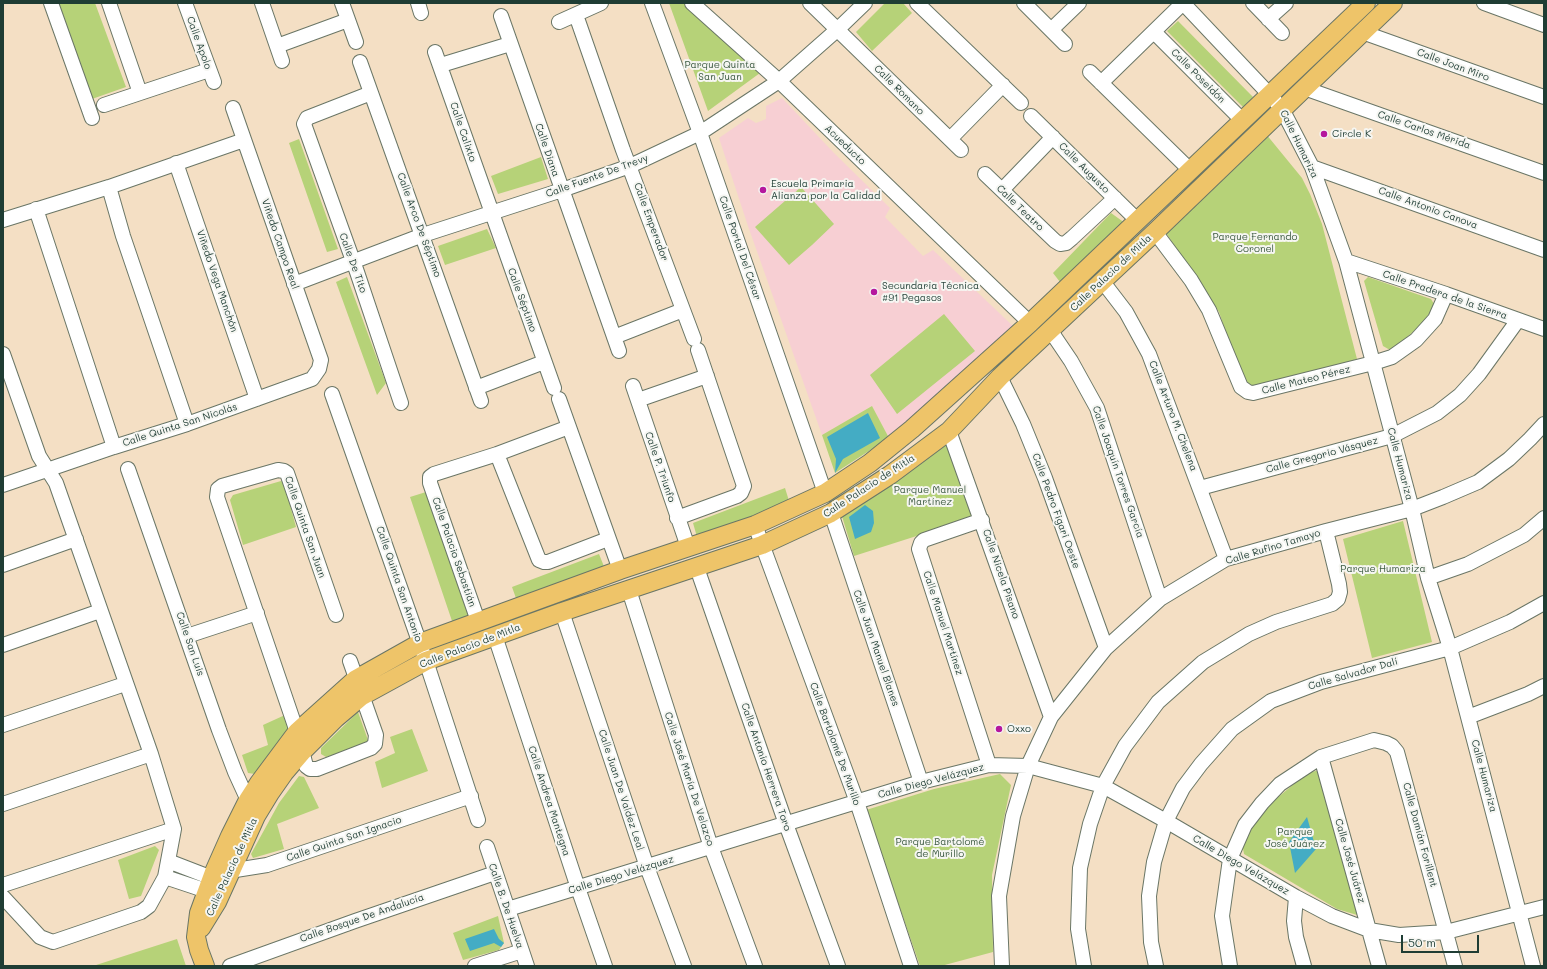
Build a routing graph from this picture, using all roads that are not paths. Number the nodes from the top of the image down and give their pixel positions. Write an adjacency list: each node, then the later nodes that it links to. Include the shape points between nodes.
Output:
1 (51, 3): 53 (street)
2 (109, 3): 44 (street)
3 (185, 3): 44 (street, Calle Apolo, via 212,76)
4 (262, 3): 34 (street)
5 (342, 3): 23 (street)
6 (601, 3): 20 (street)
7 (652, 3): 55 (street, Calle Portal Del César)
8 (692, 3): 40 (street, Acueducto)
9 (810, 3): 26 (street, Calle Romano)
10 (865, 3): 26 (street, Calle Fuente De Trevy)
11 (917, 3): 42 (street)
12 (1024, 3): 27 (street)
13 (1080, 3): 27 (street)
14 (1183, 3): 28 (street); 46 (street, Calle Humariza)
15 (1253, 3): 22 (street)
16 (1286, 3): 22 (street)
17 (1366, 3): 46 (main road, Calle Palacio de Mitla)
18 (1393, 3): 29 (main road, Calle Palacio de Mitla)
19 (1484, 3): 25 (street)
20 (576, 14): 24 (street); 61 (street, Calle Emperador)
21 (501, 16): 32 (street, Calle Diana)
22 (1268, 19): 30 (street)
23 (348, 20): 31 (street); 34 (street)
24 (559, 22)
25 (1544, 25)
26 (838, 29): 40 (street, Calle Fuente De Trevy); 58 (street, Calle Romano)
27 (1051, 30): 33 (street)
28 (1154, 32): 41 (street); 54 (street, Calle Poseidón)
29 (1362, 32): 43 (main road, Calle Palacio de Mitla); 47 (street, Calle Joan Miro)
30 (1282, 33)
31 (356, 42)
32 (510, 44): 38 (street); 67 (street, Calle Diana)
33 (1065, 44)
34 (277, 46): 36 (street)
35 (435, 52): 38 (street, Calle Calixto)
36 (282, 60)
37 (360, 62): 45 (street, Calle Arco De Séptimo)
38 (441, 65): 71 (street, Calle Calixto)
39 (1090, 72): 41 (street)
40 (779, 81): 55 (street, Calle Fuente De Trevy); 84 (street, Acueducto)
41 (1101, 83): 63 (street)
42 (1003, 86): 48 (street); 58 (street)
43 (1304, 88): 51 (main road, Calle Palacio de Mitla); 64 (street, Calle Carlos Mérida)
44 (140, 93): 49 (street)
45 (371, 93): 75 (street, Calle Arco De Séptimo); 77 (street, Calle De Tito, via 307,118 304,124)
46 (1269, 94): 51 (street, Calle Humariza); 54 (main road, Calle Palacio de Mitla)
47 (1544, 97)
48 (1021, 103)
49 (104, 105)
50 (233, 108): 57 (street, Viñedo Campo Real)
51 (1282, 109): 62 (street, Calle Humariza); 74 (main road, Calle Palacio de Mitla)
52 (1031, 116): 56 (street, Calle Augusto)
53 (92, 118)
54 (1242, 120): 63 (main road, Calle Palacio de Mitla)
55 (700, 133): 61 (street, Calle Fuente De Trevy); 111 (street, Calle Portal Del César)
56 (1053, 137): 68 (street); 69 (street, Calle Augusto)
57 (244, 140): 60 (street); 80 (street, Viñedo Campo Real)
58 (950, 140): 59 (street, Calle Romano)
59 (960, 150)
60 (176, 163): 66 (street); 97 (street, Viñedo Vega Manchón)
61 (630, 166): 67 (street, Calle Fuente De Trevy); 82 (street, Calle Emperador)
62 (1312, 167): 76 (street, Calle Antonio Canova); 78 (street, Calle Humariza)
63 (1190, 170): 73 (main road, Calle Palacio de Mitla)
64 (1544, 172)
65 (985, 174): 68 (street, Calle Teatro)
66 (109, 187): 70 (street); 100 (street, via 123,236)
67 (562, 190): 71 (street, Calle Fuente De Trevy); 87 (street, Calle Diana)
68 (1002, 190): 69 (street, Calle Teatro, via 1060,244 1066,243)
69 (1115, 198): 73 (street, Calle Augusto)
70 (36, 210): 72 (street); 105 (street)
71 (491, 213): 75 (street, Calle Fuente De Trevy); 90 (street, Calle Séptimo)
72 (3, 220)
73 (1137, 220): 84 (main road, Calle Palacio de Mitla)
74 (1155, 232): 79 (main road, Calle Palacio de Mitla); 91 (street, Calle Mateo Pérez, via 1191,280 1209,310 1244,390 1253,393)
75 (423, 235): 77 (street, Calle Fuente De Trevy); 90 (street, Calle Arco De Séptimo, via 479,395)
76 (1544, 250)
77 (353, 261): 80 (street, Calle Fuente De Trevy); 99 (street, Calle De Tito)
78 (1346, 261): 81 (street, Calle Pradera de la Sierra); 91 (street, Calle Humariza)
79 (1103, 282): 86 (main road, Calle Palacio de Mitla); 110 (street, Calle Arturo M. Chelena, via 1126,312 1149,354)
80 (294, 284): 94 (street, Viñedo Campo Real, via 321,360 319,369)
81 (1446, 294): 83 (street, Calle Pradera de la Sierra); 91 (street, Calle Mateo Pérez, via 1435,319 1416,340 1392,357)
82 (683, 310): 87 (street); 92 (street, Calle Emperador)
83 (1518, 320): 85 (street, Calle Pradera de la Sierra); 104 (street, Calle Gregorio Vásquez, via 1479,374 1460,395 1437,413)
84 (1030, 323): 111 (main road, Calle Palacio de Mitla, via 912,429 870,463)
85 (1544, 329)
86 (1050, 330): 93 (main road, Calle Palacio de Mitla); 129 (street, Calle Joaquín Torres García, via 1071,360 1097,408)
87 (614, 337): 88 (street, Calle Diana)
88 (619, 352)
89 (3, 354): 108 (street, via 39,456)
90 (544, 362): 102 (street, Calle Séptimo)
91 (1373, 363): 104 (street, Calle Humariza)
92 (707, 376): 98 (street); 114 (street, Calle Emperador, via 743,482 743,489 737,496)
93 (1000, 377): 103 (main road, Calle Palacio de Mitla); 140 (street, Calle Pedro Figari Oeste, via 1034,451)
94 (312, 379): 97 (street, Calle Quinta San Nicolás)
95 (633, 386): 98 (street, Calle P. Triunfo)
96 (332, 394): 138 (street, Calle Quinta San Antonio)
97 (257, 399): 100 (street, Calle Quinta San Nicolás)
98 (638, 400): 114 (street, Calle P. Triunfo)
99 (401, 403)
100 (187, 424): 105 (street, Calle Quinta San Nicolás)
101 (1544, 424): 112 (street, Calle Rufino Tamayo, via 1509,459 1478,482)
102 (569, 427): 106 (street); 119 (street, Calle Séptimo)
103 (949, 431): 113 (main road, Calle Palacio de Mitla, via 890,475); 116 (street, Calle Nicela Pisano)
104 (1392, 436): 110 (street, Calle Gregorio Vásquez); 112 (street, Calle Humariza)
105 (114, 447): 108 (street, Calle Quinta San Nicolás)
106 (497, 454): 119 (street, via 539,560 548,562); 135 (street, Calle Palacio Sebastián, via 430,477)
107 (128, 469): 136 (street, Calle San Luis)
108 (48, 470): 109 (street, Calle Quinta San Nicolás); 120 (street, via 56,483)
109 (3, 485)
110 (1200, 488): 123 (street, Calle Arturo M. Chelena)
111 (825, 493): 117 (main road, Calle Palacio de Mitla)
112 (1412, 509): 118 (street, Calle Rufino Tamayo); 127 (street, Calle Humariza)
113 (831, 513): 121 (main road, Calle Palacio de Mitla); 157 (street, Calle Juan Manuel Blanes)
114 (678, 518): 122 (street, Calle P. Triunfo)
115 (1544, 518): 127 (street, via 1524,535 1468,564)
116 (982, 520): 148 (street, Calle Nicela Pisano); 155 (street, Calle Manuel Martínez, via 924,540 919,549)
117 (755, 524): 121 (street, Calle Bartolomé De Murillo); 122 (main road, Calle Palacio de Mitla)
118 (1326, 531): 123 (street, Calle Rufino Tamayo); 158 (street, via 1339,584 1338,599 1332,604 1276,622 1249,634 1203,662 1158,702 1125,746)
119 (608, 539): 126 (street, Calle Séptimo)
120 (76, 540): 124 (street); 131 (street)
121 (762, 545): 125 (main road, Calle Palacio de Mitla); 161 (street, Calle Bartolomé De Murillo)
122 (688, 547): 126 (main road, Calle Palacio de Mitla)
123 (1226, 559): 129 (street, Calle Rufino Tamayo)
124 (3, 565)
125 (697, 568): 128 (main road, Calle Palacio de Mitla); 166 (street, Calle Antonio Herrera Toro)
126 (620, 570): 135 (main road, Calle Palacio de Mitla)
127 (1428, 578): 141 (street, Calle Humariza)
128 (629, 590): 132 (main road, Calle Palacio de Mitla); 169 (street, Calle José María De Velazco)
129 (1160, 599): 140 (street, Calle Rufino Tamayo)
130 (1544, 603): 141 (street, Calle Salvador Dalí, via 1510,622)
131 (100, 611): 139 (street); 145 (street)
132 (562, 612): 137 (main road, Calle Palacio de Mitla); 172 (street, Calle Juan De Valdez Leal)
133 (257, 613): 134 (street, Calle Quinta San Juan, via 216,493 222,486 281,470 287,474); 136 (street); 151 (street, Calle Quinta San Juan)
134 (336, 615)
135 (478, 621): 138 (main road, Calle Palacio de Mitla)
136 (187, 636): 160 (street, Calle San Luis, via 219,730)
137 (495, 636): 143 (main road, Calle Palacio de Mitla); 177 (street, Calle Andrea Mantegna)
138 (420, 643): 143 (street, Calle Quinta San Antonio); 144 (main road, Calle Palacio de Mitla)
139 (3, 645)
140 (1106, 648): 148 (street, Calle Rufino Tamayo)
141 (1450, 648): 149 (street, Calle Humariza); 165 (street, Calle Salvador Dalí, via 1321,682 1271,701 1232,729 1201,764 1183,788)
142 (350, 661): 144 (street, Calle Quinta San Juan)
143 (426, 661): 147 (main road, Calle Palacio de Mitla); 159 (street, Calle Quinta San Antonio)
144 (356, 679): 147 (street, Calle Quinta San Juan); 151 (main road, Calle Palacio de Mitla)
145 (125, 684): 150 (street); 153 (street)
146 (1544, 686): 149 (street)
147 (362, 696): 152 (main road, Calle Palacio de Mitla); 152 (street, Calle Quinta San Juan, via 376,735 375,744 371,748 313,770 306,766)
148 (1052, 717): 156 (street, Calle Rufino Tamayo)
149 (1468, 717): 182 (street, Calle Humariza)
150 (3, 725)
151 (297, 732): 152 (street, Calle Quinta San Juan); 160 (main road, Calle Palacio de Mitla)
152 (302, 752): 163 (main road, Calle Palacio de Mitla, via 284,773)
153 (151, 754): 162 (street); 167 (street)
154 (1321, 757): 170 (street, via 1280,784 1262,803 1245,825); 183 (street, Calle José Juárez); 184 (street, Calle Damián Forillent, via 1374,740 1392,746 1397,752)
155 (989, 766): 156 (street, Calle Diego Velázquez); 157 (street, Calle Diego Velázquez)
156 (1028, 766): 158 (street, Calle Diego Velázquez); 196 (street, Calle Rufino Tamayo, via 1012,816 999,896)
157 (921, 782): 161 (street, Calle Diego Velázquez)
158 (1103, 786): 165 (street, Calle Diego Velázquez); 197 (street, via 1090,824 1080,868 1078,929)
159 (471, 796): 164 (street, Calle Quinta San Antonio); 175 (street, Calle Quinta San Ignacio, via 268,865)
160 (248, 800): 163 (street, Calle San Luis); 175 (main road, Calle Palacio de Mitla, via 230,836)
161 (857, 802): 166 (street, Calle Diego Velázquez); 195 (street, Calle Bartolomé De Murillo)
162 (3, 804)
163 (256, 816): 175 (main road, Calle Palacio de Mitla)
164 (478, 820)
165 (1166, 821): 170 (street, Calle Diego Velázquez); 198 (street, Calle Salvador Dalí, via 1154,862 1149,896 1150,942)
166 (786, 824): 169 (street, Calle Diego Velázquez); 194 (street, Calle Antonio Herrera Toro)
167 (174, 828): 171 (street); 176 (street)
168 (487, 847): 173 (street, Calle B. De Huelva)
169 (711, 847): 172 (street, Calle Diego Velázquez); 193 (street, Calle José María De Velazco)
170 (1230, 859): 179 (street, Calle Diego Velázquez); 199 (street, via 1222,916)
171 (168, 861): 174 (street); 175 (street)
172 (647, 867): 177 (street, Calle Diego Velázquez); 192 (street, Calle Juan De Valdez Leal)
173 (495, 873): 181 (street, Calle B. De Huelva); 188 (street, Calle Bosque De Andalucía)
174 (165, 877): 175 (street); 178 (street, via 149,906 141,912 53,942 40,937)
175 (216, 878): 185 (main road, Calle Palacio de Mitla, via 199,913); 185 (main road, Calle Palacio de Mitla, via 217,902)
176 (3, 885)
177 (578, 888): 181 (street, Calle Diego Velázquez); 191 (street, Calle Andrea Mantegna)
178 (3, 897)
179 (1296, 897): 183 (street, Calle Diego Velázquez, via 1332,916); 200 (street, via 1294,921)
180 (1544, 907): 182 (street, Calle Diego Velázquez)
181 (508, 909): 186 (street, Calle B. De Huelva)
182 (1520, 913): 184 (street, Calle Diego Velázquez); 203 (street, Calle Humariza)
183 (1370, 930): 184 (street, Calle Diego Velázquez, via 1399,935); 201 (street, Calle José Juárez)
184 (1446, 932): 202 (street, Calle Damián Forillent)
185 (196, 937): 187 (main road)
186 (522, 951): 189 (street); 190 (street, Calle B. De Huelva)
187 (205, 966)
188 (230, 966)
189 (475, 966)
190 (526, 966)
191 (605, 966)
192 (684, 966)
193 (755, 966)
194 (838, 966)
195 (911, 966)
196 (1002, 966)
197 (1084, 966)
198 (1156, 966)
199 (1230, 966)
200 (1304, 966)
201 (1379, 966)
202 (1454, 966)
203 (1533, 966)

